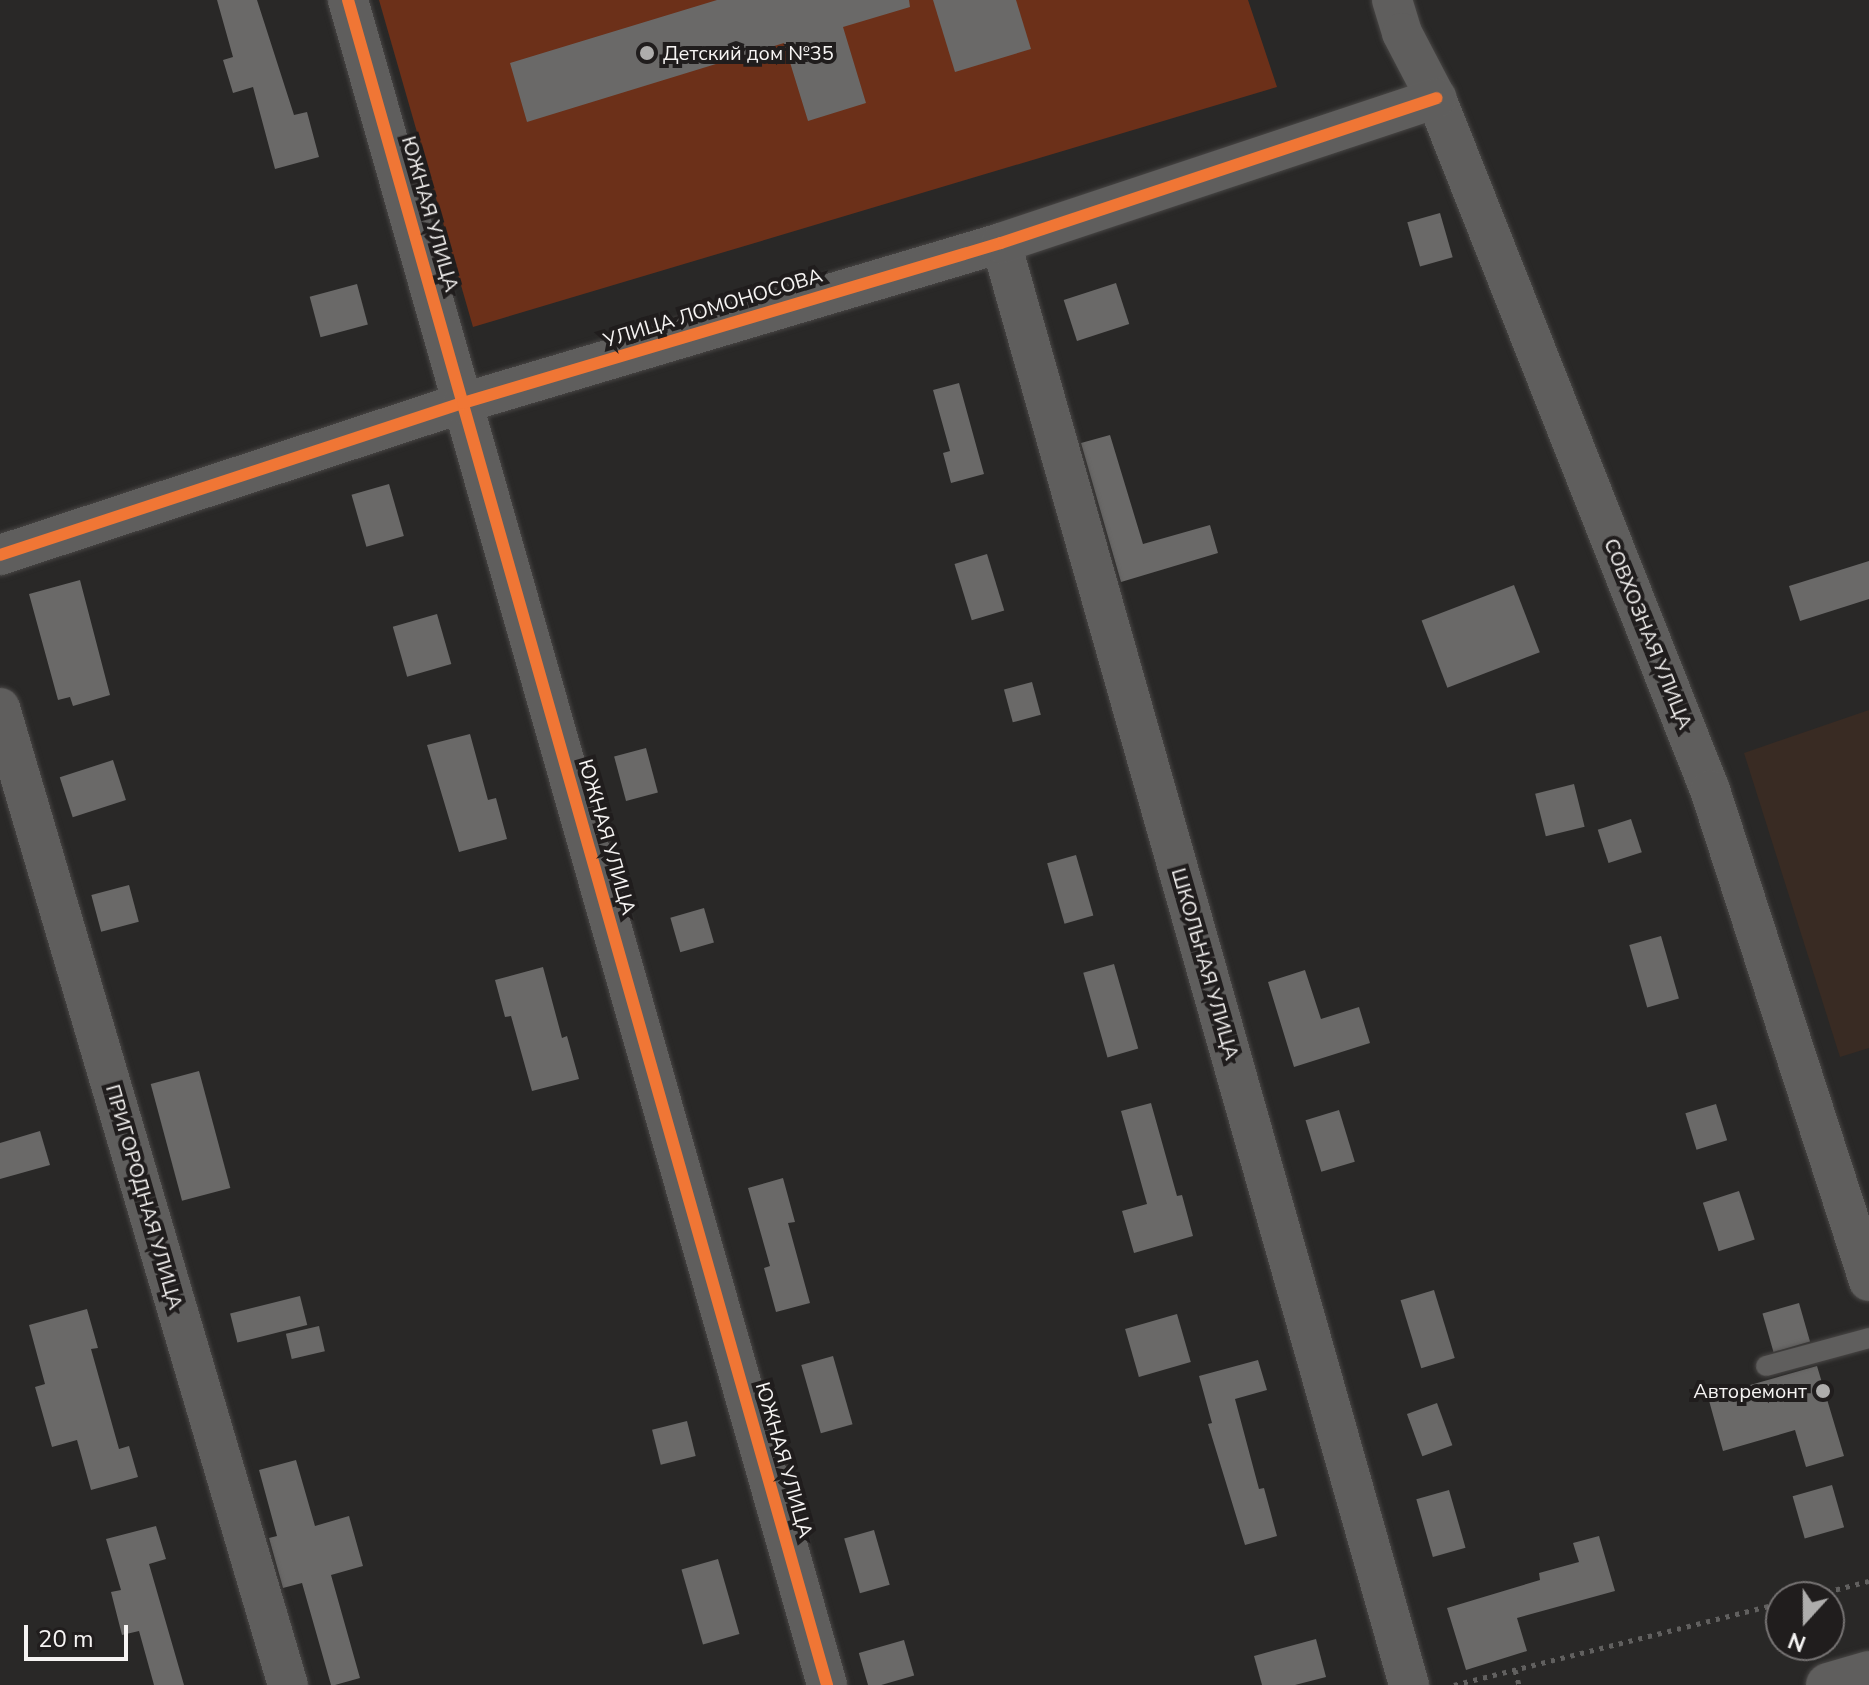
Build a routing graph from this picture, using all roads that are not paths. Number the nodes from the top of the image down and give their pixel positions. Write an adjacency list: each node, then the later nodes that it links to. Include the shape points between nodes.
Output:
1 (348, 0): 5 (street, ЮЖНАЯ УЛИЦА)
2 (1392, 0): 3 (street, СОВХОЗНАЯ УЛИЦА, via 1402,33)
3 (1436, 98): 4 (street, УЛИЦА ЛОМОНОСОВА); 8 (street, СОВХОЗНАЯ УЛИЦА, via 1710,790)
4 (1001, 243): 5 (street, УЛИЦА ЛОМОНОСОВА); 14 (street, ШКОЛЬНАЯ УЛИЦА)
5 (463, 403): 6 (street, УЛИЦА ЛОМОНОСОВА); 13 (street, ЮЖНАЯ УЛИЦА)
6 (0, 555)
7 (0, 708): 12 (street, ПРИГОРОДНАЯ УЛИЦА)
8 (1869, 1281)
9 (1869, 1338): 10 (lane)
10 (1766, 1366)
11 (1869, 1673): 15 (main road)
12 (288, 1685)
13 (827, 1685)
14 (1409, 1685)
15 (1828, 1685)

